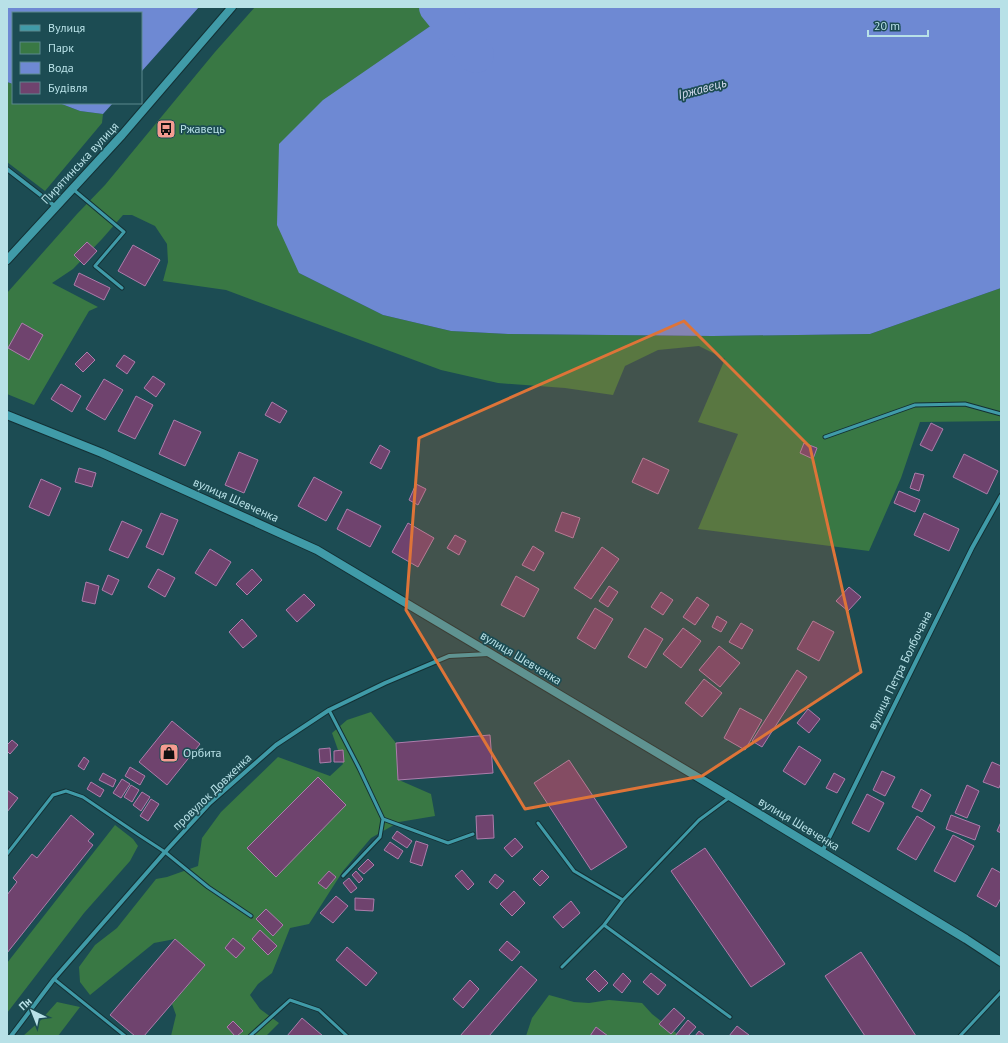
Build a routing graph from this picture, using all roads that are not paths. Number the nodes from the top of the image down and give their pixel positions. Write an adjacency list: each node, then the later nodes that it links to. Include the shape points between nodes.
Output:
1 (232, 7): 3 (street, Пирятинська вулиця)
2 (7, 169): 4 (street)
3 (73, 188): 4 (street, Пирятинська вулиця); 6 (lane, via 124,232 95,266)
4 (56, 207): 5 (street, Пирятинська вулиця)
5 (7, 260)
6 (122, 288)
7 (1001, 414): 9 (lane, via 965,404 915,405)
8 (7, 415): 11 (street, вулиця Шевченка, via 102,453 316,550)
9 (826, 437)
10 (1000, 499): 18 (street, вулиця Петра Болбочана, via 972,548)
11 (490, 654): 12 (street, провулок Довженка, via 449,656); 13 (street, вулиця Шевченка)
12 (329, 710): 14 (lane); 17 (street, провулок Довженка, via 276,745 210,803)
13 (731, 796): 18 (street, вулиця Шевченка); 21 (lane, via 699,820)
14 (383, 819): 16 (lane, via 448,843); 20 (lane, via 380,837)
15 (538, 824): 21 (lane, via 574,871)
16 (474, 834)
17 (165, 852): 19 (lane, via 83,797 66,790 53,795); 22 (lane, via 208,887); 26 (street, провулок Довженка)
18 (822, 852): 24 (street, вулиця Шевченка)
19 (7, 854)
20 (343, 876)
21 (623, 900): 23 (lane)
22 (251, 916)
23 (604, 925): 25 (lane); 28 (lane)
24 (1001, 962)
25 (562, 967)
26 (54, 979): 29 (street, провулок Довженка); 30 (lane)
27 (1001, 992): 33 (lane)
28 (730, 1017)
29 (11, 1036)
30 (124, 1036)
31 (250, 1036): 32 (lane, via 290,1000 319,1010)
32 (348, 1036)
33 (960, 1036)

